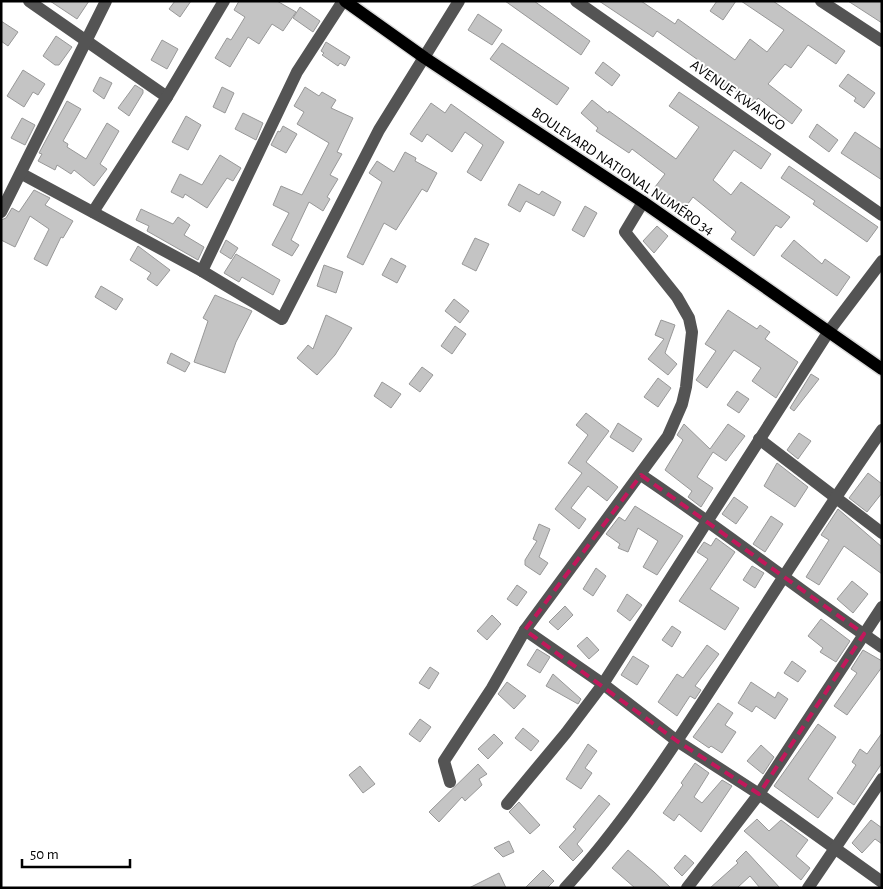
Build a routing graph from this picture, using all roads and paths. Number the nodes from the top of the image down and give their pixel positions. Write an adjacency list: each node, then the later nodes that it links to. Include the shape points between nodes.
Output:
1 (29, 1): 8 (street)
2 (106, 1): 8 (street)
3 (224, 1): 11 (street)
4 (344, 1): 10 (main road, BOULEVARD NATIONAL NUMÉRO 34); 18 (street, via 297,72)
5 (459, 1): 10 (street)
6 (576, 1): 16 (street, AVENUE KWANGO)
7 (821, 1): 9 (street)
8 (86, 40): 11 (street); 12 (street)
9 (882, 41)
10 (425, 58): 13 (main road, BOULEVARD NATIONAL NUMÉRO 34); 18 (street, via 379,130 282,319)
11 (167, 97): 15 (street)
12 (22, 174): 14 (street); 15 (street)
13 (643, 202): 19 (main road, BOULEVARD NATIONAL NUMÉRO 34); 23 (street, via 625,232 678,297 692,332 682,404 668,436)
14 (1, 212)
15 (93, 212): 18 (street)
16 (882, 215)
17 (882, 261): 19 (street)
18 (202, 271)
19 (829, 331): 20 (main road, BOULEVARD NATIONAL NUMÉRO 34); 22 (street)
20 (882, 369)
21 (882, 430): 24 (street)
22 (759, 439): 24 (street); 25 (street)
23 (641, 475): 25 (street); 29 (street)
24 (835, 496): 26 (street); 27 (street)
25 (707, 519): 27 (street); 32 (street)
26 (882, 533)
27 (784, 578): 30 (street); 33 (street)
28 (882, 607): 30 (street)
29 (525, 630): 32 (street); 35 (street, via 444,761)
30 (864, 634): 31 (street); 36 (street)
31 (882, 647)
32 (603, 684): 33 (street); 37 (street)
33 (677, 741): 36 (street); 40 (street, via 585,866)
34 (882, 779): 38 (street)
35 (450, 782)
36 (759, 794): 38 (street); 41 (street)
37 (507, 804)
38 (835, 850): 39 (street); 42 (street)
39 (882, 882)
40 (565, 888)
41 (687, 888)
42 (808, 888)

